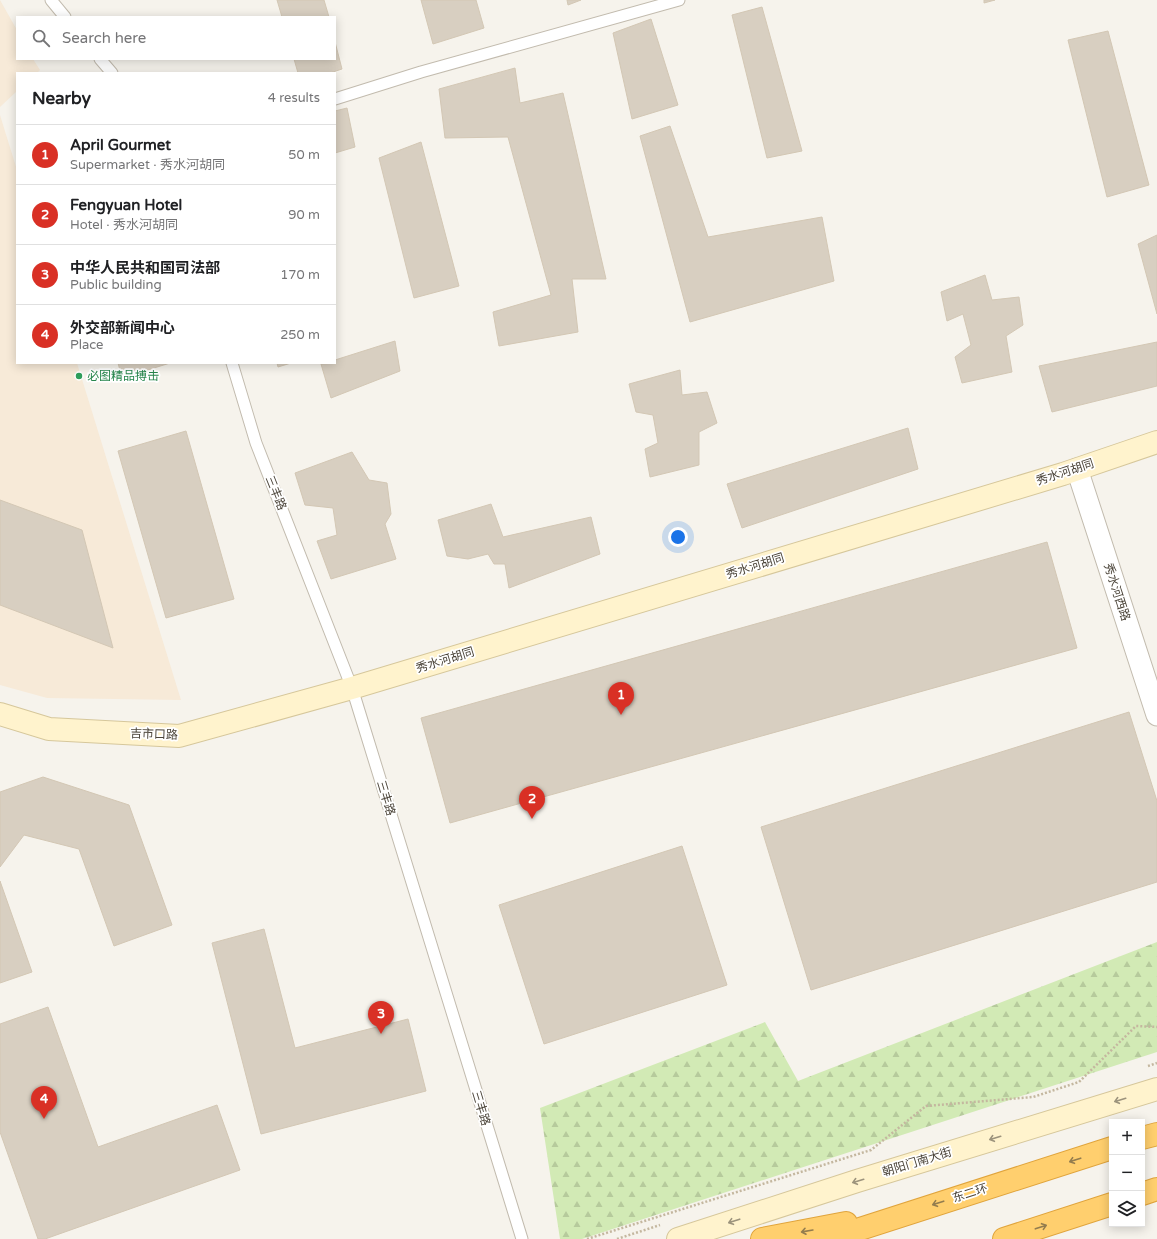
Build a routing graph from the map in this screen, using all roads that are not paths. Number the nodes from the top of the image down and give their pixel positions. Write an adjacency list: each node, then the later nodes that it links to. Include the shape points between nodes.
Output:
1 (51, 0): 3 (lane)
2 (679, 0): 6 (lane, via 421,72)
3 (64, 16)
4 (101, 60): 5 (lane)
5 (111, 72)
6 (336, 99)
7 (232, 364): 11 (lane, 三丰路, via 256,443)
8 (1157, 442): 9 (street, 秀水河胡同)
9 (1077, 469): 10 (street, 秀水河西路); 11 (street, 秀水河胡同)
10 (1150, 673): 13 (street, 秀水河西路)
11 (352, 688): 12 (street, 吉市口路, via 179,736 49,729); 22 (lane, 三丰路)
12 (0, 714)
13 (1157, 715)
14 (1157, 1089): 23 (street, 朝阳门南大街, one-way to 23)
15 (1157, 1134): 16 (highway)
16 (1145, 1137)
17 (1109, 1149): 21 (highway, 东二环, one-way to 21)
18 (1157, 1189): 19 (highway)
19 (1145, 1193)
20 (1109, 1205): 26 (highway, one-way to 20)
21 (914, 1211): 24 (highway, one-way to 24); 25 (highway, 东二环)
22 (522, 1239)
23 (678, 1239)
24 (762, 1239)
25 (829, 1239)
26 (1004, 1239)

